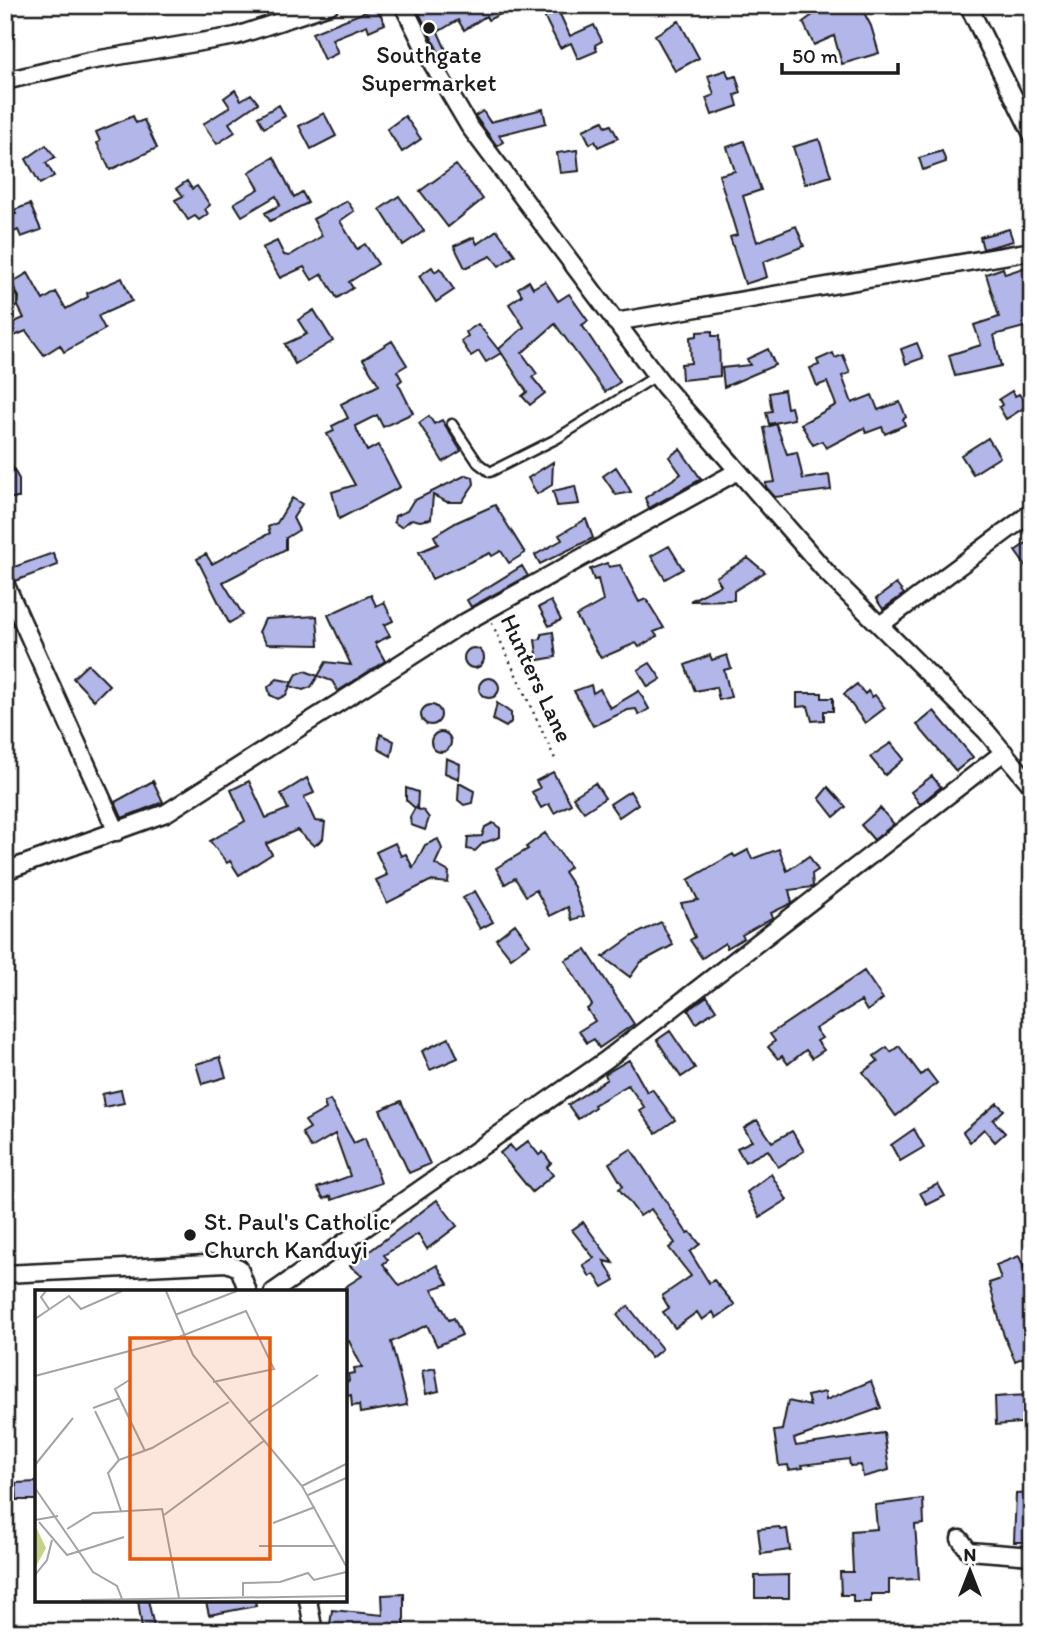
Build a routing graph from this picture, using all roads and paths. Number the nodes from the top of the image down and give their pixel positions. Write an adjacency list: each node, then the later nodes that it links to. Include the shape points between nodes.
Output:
1 (330, 5): 4 (street, via 236,36 89,61)
2 (403, 5): 7 (street, via 469,126)
3 (968, 5): 5 (street)
4 (5, 81)
5 (1032, 134)
6 (1032, 251): 7 (street)
7 (615, 322): 8 (street)
8 (656, 376): 9 (lane, via 556,439 490,472 478,463); 10 (street)
9 (452, 424)
10 (736, 472): 13 (street); 14 (street)
11 (1032, 512): 14 (street)
12 (5, 583): 18 (street)
13 (486, 611): 16 (path, Hunters Lane); 18 (street, via 387,670 215,784 166,813)
14 (880, 625): 15 (street)
15 (1004, 752): 17 (street); 22 (street, via 606,1060)
16 (556, 761)
17 (1032, 786)
18 (117, 832): 19 (street)
19 (5, 872)
20 (5, 1274): 21 (street, via 227,1264 239,1268)
21 (247, 1290)
22 (276, 1290)
23 (960, 1539): 24 (street, via 969,1551)
24 (1032, 1556)
25 (308, 1602): 26 (street)
26 (314, 1632)

